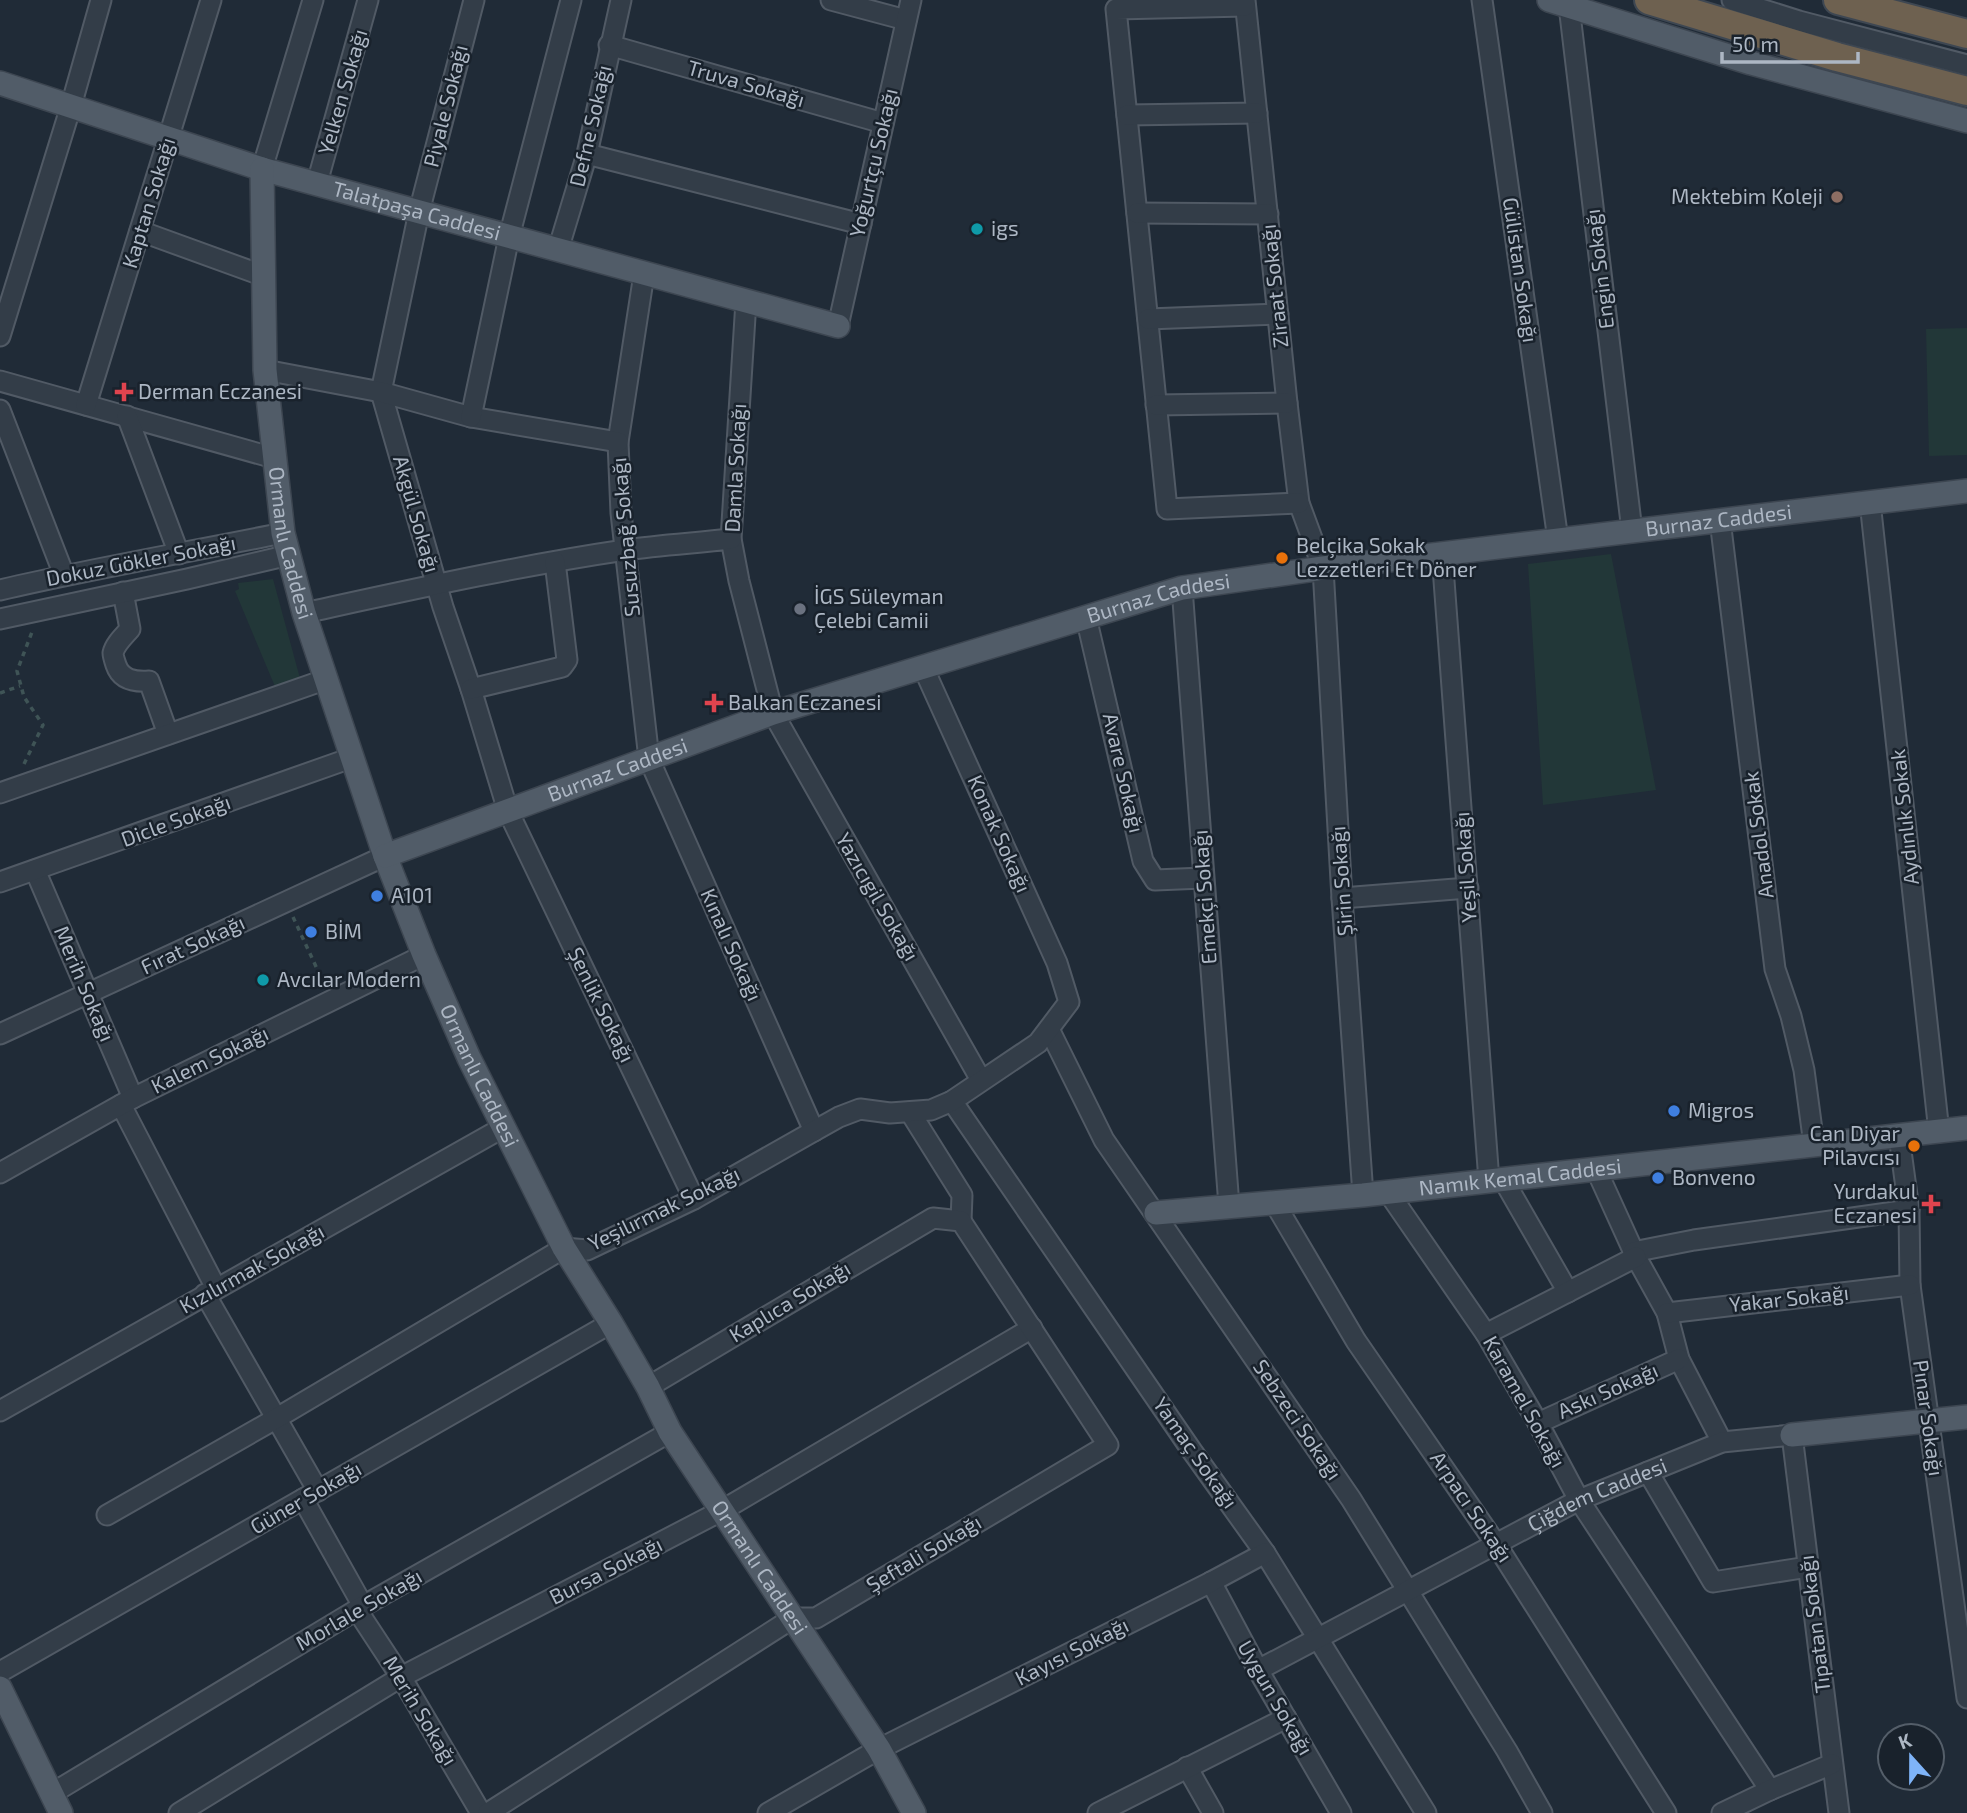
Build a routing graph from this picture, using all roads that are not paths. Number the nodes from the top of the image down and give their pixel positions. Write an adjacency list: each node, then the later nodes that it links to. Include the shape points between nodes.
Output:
1 (101, 0): 22 (street)
2 (211, 0): 27 (street, Kaptan Sokağı)
3 (313, 0): 29 (street)
4 (368, 0): 30 (street, Yelken Sokağı)
5 (474, 0): 31 (street, Piyale Sokağı)
6 (571, 0): 36 (street)
7 (621, 0): 18 (street, Defne Sokağı)
8 (831, 0): 16 (street)
9 (911, 0): 16 (street, Yoğurtçu Sokağı)
10 (1482, 0): 62 (street, Gülistan Sokağı)
11 (1649, 0): 21 (highway)
12 (1732, 0): 19 (street)
13 (1838, 0): 17 (highway)
14 (1245, 3): 23 (street, Ziraat Sokağı); 24 (street, via 1116,9)
15 (1559, 3): 25 (main road, via 1751,63); 60 (street, Engin Sokağı)
16 (906, 20): 26 (street, Yoğurtçu Sokağı)
17 (1967, 34)
18 (610, 45): 26 (street, Truva Sokağı); 28 (street, Defne Sokağı)
19 (1967, 65)
20 (0, 83): 22 (main road, Talatpaşa Caddesi)
21 (1967, 91)
22 (71, 106): 27 (main road, Talatpaşa Caddesi); 44 (street)
23 (1257, 113): 24 (street); 33 (street, Ziraat Sokağı)
24 (1127, 115): 32 (street)
25 (1967, 121)
26 (883, 123): 34 (street, Yoğurtçu Sokağı)
27 (169, 139): 29 (main road, Talatpaşa Caddesi); 35 (street, Kaptan Sokağı)
28 (587, 154): 34 (street); 37 (street, Defne Sokağı)
29 (262, 169): 30 (main road, Talatpaşa Caddesi); 39 (main road, Ormanlı Caddesi)
30 (317, 183): 31 (main road, Talatpaşa Caddesi)
31 (419, 212): 36 (main road, Talatpaşa Caddesi); 47 (street, Akgül Sokağı)
32 (1137, 213): 33 (street); 42 (street)
33 (1268, 214): 41 (street, Ziraat Sokağı)
34 (861, 224): 43 (street, Yoğurtçu Sokağı)
35 (140, 231): 39 (street); 49 (street, Kaptan Sokağı)
36 (509, 237): 37 (main road, Talatpaşa Caddesi); 53 (street)
37 (558, 250): 38 (main road, Talatpaşa Caddesi)
38 (644, 274): 40 (main road, Talatpaşa Caddesi); 54 (street, Susuzbağ Sokağı)
39 (264, 276): 45 (main road, Ormanlı Caddesi)
40 (746, 301): 43 (main road, Talatpaşa Caddesi); 61 (street, Damla Sokağı)
41 (1279, 314): 42 (street); 48 (street, Ziraat Sokağı)
42 (1148, 319): 50 (street)
43 (838, 327)
44 (0, 336)
45 (265, 370): 47 (street); 55 (main road, Ormanlı Caddesi)
46 (0, 381): 49 (street)
47 (381, 392): 53 (street); 70 (street, Akgül Sokağı)
48 (1287, 403): 50 (street); 58 (street, Ziraat Sokağı)
49 (86, 405): 52 (street)
50 (1156, 405): 58 (street, via 1167,509)
51 (0, 410): 69 (street)
52 (127, 416): 55 (street); 65 (street)
53 (471, 417): 54 (street)
54 (618, 442): 64 (street, Susuzbağ Sokağı)
55 (274, 458): 63 (main road, Ormanlı Caddesi)
56 (1967, 491): 57 (main road, Burnaz Caddesi)
57 (1870, 502): 59 (main road, Burnaz Caddesi); 105 (street, Aydınlık Sokak)
58 (1299, 503): 68 (street, Ziraat Sokağı)
59 (1720, 520): 60 (main road, Burnaz Caddesi); 107 (street, Anadol Sokak, via 1775,969 1804,1070)
60 (1632, 531): 62 (main road, Burnaz Caddesi)
61 (731, 539): 64 (street); 80 (street, Damla Sokağı)
62 (1558, 540): 66 (main road, Burnaz Caddesi)
63 (286, 544): 65 (street, Dokuz Gökler Sokağı); 73 (street); 74 (main road, Ormanlı Caddesi)
64 (625, 550): 67 (street); 83 (street, Susuzbağ Sokağı)
65 (179, 554): 69 (street, Dokuz Gökler Sokağı)
66 (1443, 554): 68 (main road, Burnaz Caddesi); 90 (street, Yeşil Sokağı)
67 (555, 562): 70 (street); 79 (street, via 567,660 562,667)
68 (1323, 568): 71 (main road, Burnaz Caddesi); 91 (street, Şirin Sokağı)
69 (64, 575): 72 (street, Dokuz Gökler Sokağı)
70 (436, 584): 74 (street); 79 (street, Akgül Sokağı)
71 (1182, 588): 75 (main road, Burnaz Caddesi); 88 (street, Emekçi Sokağı)
72 (0, 590)
73 (123, 592): 76 (street); 81 (street, via 130,629 113,653 114,661 127,679 149,681)
74 (304, 614): 78 (main road, Ormanlı Caddesi)
75 (1086, 617): 77 (main road, Burnaz Caddesi); 88 (street, Avare Sokağı, via 1143,861 1155,880)
76 (0, 619)
77 (923, 667): 80 (main road, Burnaz Caddesi); 94 (street, Konak Sokağı, via 1057,963)
78 (327, 679): 81 (street); 82 (main road, Ormanlı Caddesi)
79 (471, 689): 85 (street, Akgül Sokağı)
80 (773, 713): 83 (main road, Burnaz Caddesi); 97 (street, Yazıcıgil Sokağı)
81 (168, 734): 84 (street)
82 (351, 758): 86 (main road, Ormanlı Caddesi); 87 (street, Dicle Sokağı)
83 (649, 759): 85 (main road, Burnaz Caddesi); 103 (street, Kınalı Sokağı)
84 (6, 790)
85 (508, 811): 86 (main road, Burnaz Caddesi); 114 (street, Şenlik Sokağı)
86 (385, 856): 92 (main road, Ormanlı Caddesi); 93 (street, Fırat Sokağı)
87 (35, 870): 89 (street, Dicle Sokağı); 93 (street, Merih Sokağı)
88 (1203, 878): 116 (street, Emekçi Sokağı)
89 (0, 883)
90 (1468, 888): 91 (street); 110 (street, Yeşil Sokağı)
91 (1342, 898): 113 (street, Şirin Sokağı)
92 (424, 955): 98 (street, Kalem Sokağı, via 331,1001 236,1039); 101 (main road, Ormanlı Caddesi)
93 (87, 993): 96 (street, Fırat Sokağı); 98 (street, Merih Sokağı)
94 (1069, 1002): 95 (street, Yeşilırmak Sokağı)
95 (1049, 1029): 97 (street, Yeşilırmak Sokağı, via 1038,1043); 118 (street, Sebzeci Sokağı, via 1104,1140)
96 (0, 1034)
97 (981, 1080): 99 (street, Yeşilırmak Sokağı)
98 (127, 1101): 109 (street, Kalem Sokağı); 123 (street, Merih Sokağı)
99 (952, 1101): 100 (street, Yeşilırmak Sokağı, via 931,1111); 145 (street, Yamaç Sokağı)
100 (910, 1112): 103 (street, Yeşilırmak Sokağı, via 860,1109); 119 (street, via 962,1195)
101 (504, 1127): 120 (main road, Ormanlı Caddesi); 123 (street, Kızılırmak Sokağı)
102 (1967, 1128): 105 (main road, Namık Kemal Caddesi)
103 (814, 1131): 114 (street, Yeşilırmak Sokağı)
104 (914, 1132): 111 (street)
105 (1939, 1132): 106 (main road, Namık Kemal Caddesi)
106 (1899, 1136): 107 (main road, Namık Kemal Caddesi); 117 (street, Pınar Sokağı)
107 (1814, 1145): 108 (main road, Namık Kemal Caddesi)
108 (1596, 1169): 110 (main road, Namık Kemal Caddesi); 121 (street)
109 (0, 1173)
110 (1496, 1180): 112 (main road, Namık Kemal Caddesi); 124 (street)
111 (950, 1187)
112 (1388, 1192): 113 (main road, Namık Kemal Caddesi); 128 (street, Karamel Sokağı)
113 (1363, 1195): 115 (main road, Namık Kemal Caddesi)
114 (694, 1199): 120 (street, Yeşilırmak Sokağı, via 587,1251)
115 (1274, 1202): 116 (main road, Namık Kemal Caddesi); 144 (street, Arpacı Sokağı, via 1356,1340)
116 (1229, 1206): 118 (main road, Namık Kemal Caddesi)
117 (1909, 1210): 121 (street, via 1695,1240); 122 (street, Pınar Sokağı)
118 (1156, 1213): 149 (street, Sebzeci Sokağı)
119 (961, 1221): 127 (street, Şeftali Sokağı); 130 (street, Kaplıca Sokağı, via 933,1218)
120 (564, 1248): 126 (main road, Ormanlı Caddesi); 133 (street, Yeşilırmak Sokağı)
121 (1634, 1255): 124 (street); 125 (street)
122 (1910, 1285): 125 (street, Yakar Sokağı); 134 (street, Pınar Sokağı)
123 (211, 1291): 131 (street, Kızılırmak Sokağı); 133 (street, Merih Sokağı)
124 (1568, 1292): 128 (street)
125 (1667, 1313): 129 (street)
126 (611, 1323): 130 (main road, Ormanlı Caddesi); 140 (street, Güner Sokağı)
127 (1032, 1328): 142 (street, Bursa Sokağı); 151 (street, Şeftali Sokağı, via 1108,1445 816,1618)
128 (1486, 1334): 135 (street, Karamel Sokağı)
129 (1679, 1359): 135 (street, Askı Sokağı); 138 (street)
130 (648, 1387): 136 (main road, Ormanlı Caddesi)
131 (0, 1411)
132 (1967, 1417): 134 (main road, Çiğdem Caddesi)
133 (277, 1418): 140 (street, Merih Sokağı); 143 (street, Yeşilırmak Sokağı)
134 (1928, 1421): 137 (main road, Çiğdem Caddesi); 147 (street, Pınar Sokağı)
135 (1538, 1423): 141 (street, Karamel Sokağı)
136 (670, 1432): 142 (main road, Ormanlı Caddesi); 150 (street, Morlale Sokağı)
137 (1792, 1435): 138 (street, Çiğdem Caddesi); 146 (street, Tıpatan Sokağı)
138 (1722, 1442): 139 (street, Çiğdem Caddesi)
139 (1648, 1472): 141 (street, Çiğdem Caddesi); 146 (street, via 1713,1582)
140 (310, 1495): 150 (street, Merih Sokağı); 154 (street, Güner Sokağı)
141 (1579, 1500): 144 (street, Çiğdem Caddesi); 162 (street, Karamel Sokağı)
142 (721, 1511): 151 (main road, Ormanlı Caddesi); 155 (street, Bursa Sokağı)
143 (107, 1515)
144 (1496, 1544): 149 (street, Çiğdem Caddesi); 174 (street, Arpacı Sokağı)
145 (1265, 1553): 148 (street, Kayısı Sokağı); 152 (street, Yamaç Sokağı)
146 (1808, 1567): 160 (street, Tıpatan Sokağı)
147 (1959, 1569): 157 (street, Pınar Sokağı)
148 (1211, 1582): 153 (street, Uygun Sokağı); 159 (street, Kayısı Sokağı)
149 (1408, 1591): 152 (street, Çiğdem Caddesi); 173 (street, Sebzeci Sokağı)
150 (360, 1608): 155 (street, Merih Sokağı); 163 (street, Morlale Sokağı)
151 (793, 1618): 159 (main road, Ormanlı Caddesi); 166 (street, Şeftali Sokağı)
152 (1320, 1638): 153 (street, Çiğdem Caddesi); 172 (street, Yamaç Sokağı)
153 (1258, 1671): 158 (street, Uygun Sokağı)
154 (0, 1672)
155 (401, 1677): 164 (street, Bursa Sokağı); 165 (street, Merih Sokağı)
156 (0, 1688): 163 (main road)
157 (1967, 1698)
158 (1286, 1718): 161 (street); 171 (street, Uygun Sokağı)
159 (878, 1749): 167 (street, Kayısı Sokağı); 168 (main road, Ormanlı Caddesi)
160 (1832, 1764): 162 (street); 176 (street, Tıpatan Sokağı)
161 (1187, 1767): 169 (street); 170 (street)
162 (1770, 1790): 175 (street)
163 (56, 1803)
164 (179, 1813)
165 (481, 1813)
166 (488, 1813)
167 (768, 1813)
168 (915, 1813)
169 (1098, 1813)
170 (1213, 1813)
171 (1341, 1813)
172 (1426, 1813)
173 (1542, 1813)
174 (1666, 1813)
175 (1722, 1813)
176 (1839, 1813)

